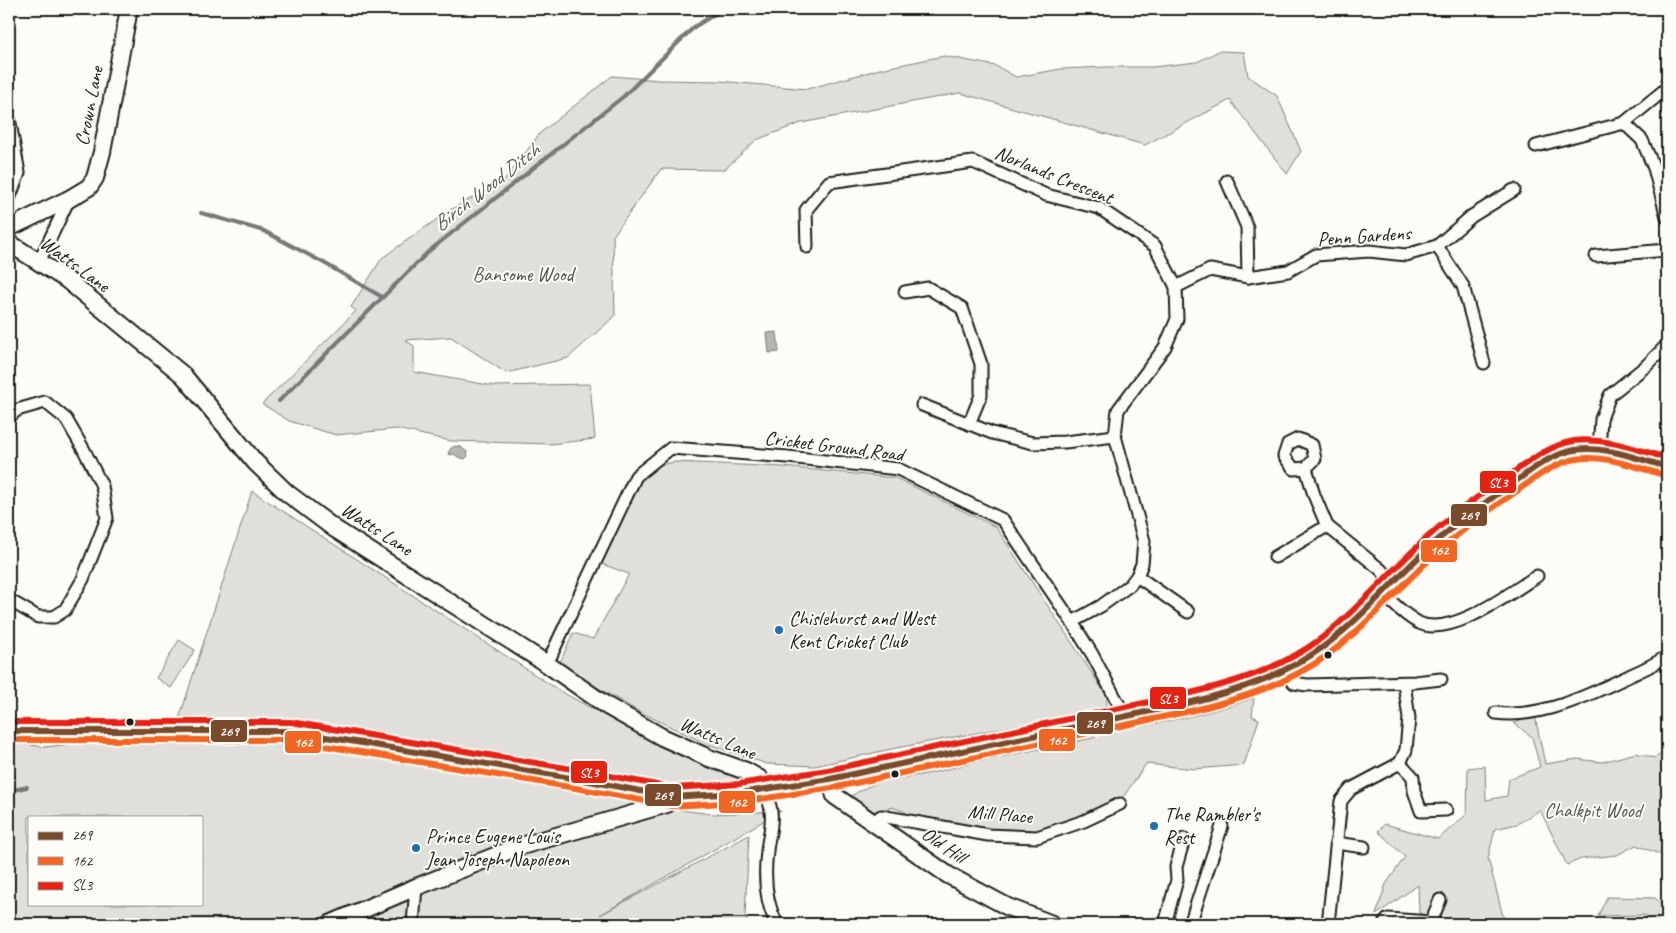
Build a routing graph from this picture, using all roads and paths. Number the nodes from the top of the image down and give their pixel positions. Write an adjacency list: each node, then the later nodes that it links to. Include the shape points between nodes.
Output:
1 (129, 9): 9 (main road, Crown Lane, via 95,178 89,187)
2 (1667, 88): 4 (street)
3 (9, 116): 8 (street, via 19,173)
4 (1624, 123): 5 (street); 10 (street, via 1642,140 1654,168)
5 (1536, 146)
6 (1227, 181): 18 (street, via 1247,227)
7 (1514, 190): 13 (street, Penn Gardens, via 1472,216)
8 (9, 199)
9 (69, 199): 11 (main road, Crown Lane); 17 (street)
10 (1667, 217)
11 (9, 228)
12 (9, 243): 17 (main road, Watts Lane)
13 (1437, 246): 18 (street, Penn Gardens, via 1406,255 1369,251 1316,255 1288,271); 22 (street, via 1463,286)
14 (807, 247): 19 (street, Norlands Crescent, via 806,210 829,182 973,162 1046,195 1099,208 1155,246)
15 (1667, 250): 16 (street)
16 (1596, 256)
17 (39, 262): 39 (main road, Watts Lane, via 67,280 183,375 256,462 287,493 335,528)
18 (1248, 277): 19 (street, Penn Gardens, via 1210,270)
19 (1176, 287): 26 (street, Norlands Crescent, via 1177,319 1165,347 1118,410)
20 (904, 292): 25 (street, via 928,288 962,308 981,364 982,395)
21 (1667, 345): 27 (street, via 1610,395 1601,419)
22 (1484, 363)
23 (922, 405): 25 (street)
24 (9, 416): 35 (street, via 17,410 45,402 66,419 102,486 106,518 83,579 65,610 54,617 38,617)
25 (969, 424): 26 (street, via 1033,443)
26 (1115, 436): 32 (street, Norlands Crescent, via 1144,541 1142,564)
27 (1599, 450): 28 (main road); 34 (main road, via 1575,450 1542,462 1478,506)
28 (1667, 467)
29 (1306, 468): 30 (street)
30 (1327, 526): 31 (street); 34 (street, via 1380,569)
31 (1275, 557)
32 (1137, 576): 36 (street); 37 (street, via 1108,602)
33 (1537, 576): 34 (street, via 1476,615 1430,626 1419,623)
34 (1388, 588): 40 (main road, via 1338,635)
35 (9, 600)
36 (1188, 612)
37 (1072, 622): 39 (street, Cricket Ground Road, via 1003,520 898,468 671,448 636,476); 44 (street, Cricket Ground Road)
38 (1667, 656): 43 (street, via 1566,704 1510,714)
39 (547, 664): 48 (main road, Watts Lane, via 607,706 662,737 760,779)
40 (1286, 670): 42 (street, via 1294,683 1306,685); 44 (main road, via 1210,698)
41 (1441, 679): 42 (street)
42 (1404, 683): 46 (street, via 1409,718 1406,750)
43 (1496, 713)
44 (1125, 716): 47 (main road)
45 (9, 731): 49 (main road, via 290,731)
46 (1400, 764): 51 (street, via 1413,777 1421,811); 55 (street, via 1351,789 1341,801)
47 (830, 779): 48 (main road); 52 (main road, Old Hill, via 835,796)
48 (764, 790): 49 (main road); 61 (street, via 772,811 766,850 766,891 771,914)
49 (671, 797): 57 (main road, via 667,804 518,847)
50 (1120, 804): 52 (street, Mill Place, via 1038,837 988,835 881,816)
51 (1446, 810)
52 (874, 822): 62 (main road, Old Hill, via 948,875 1008,907)
53 (1222, 826): 64 (street)
54 (1184, 839): 63 (street, via 1176,867 1177,880)
55 (1336, 843): 56 (street); 65 (street)
56 (1364, 847)
57 (416, 887): 59 (main road); 60 (street)
58 (1440, 900): 66 (street, via 1431,922 1388,919)
59 (330, 924)
60 (413, 924)
61 (777, 924)
62 (1052, 924)
63 (1164, 924)
64 (1190, 924)
65 (1328, 924)
66 (1384, 924)

